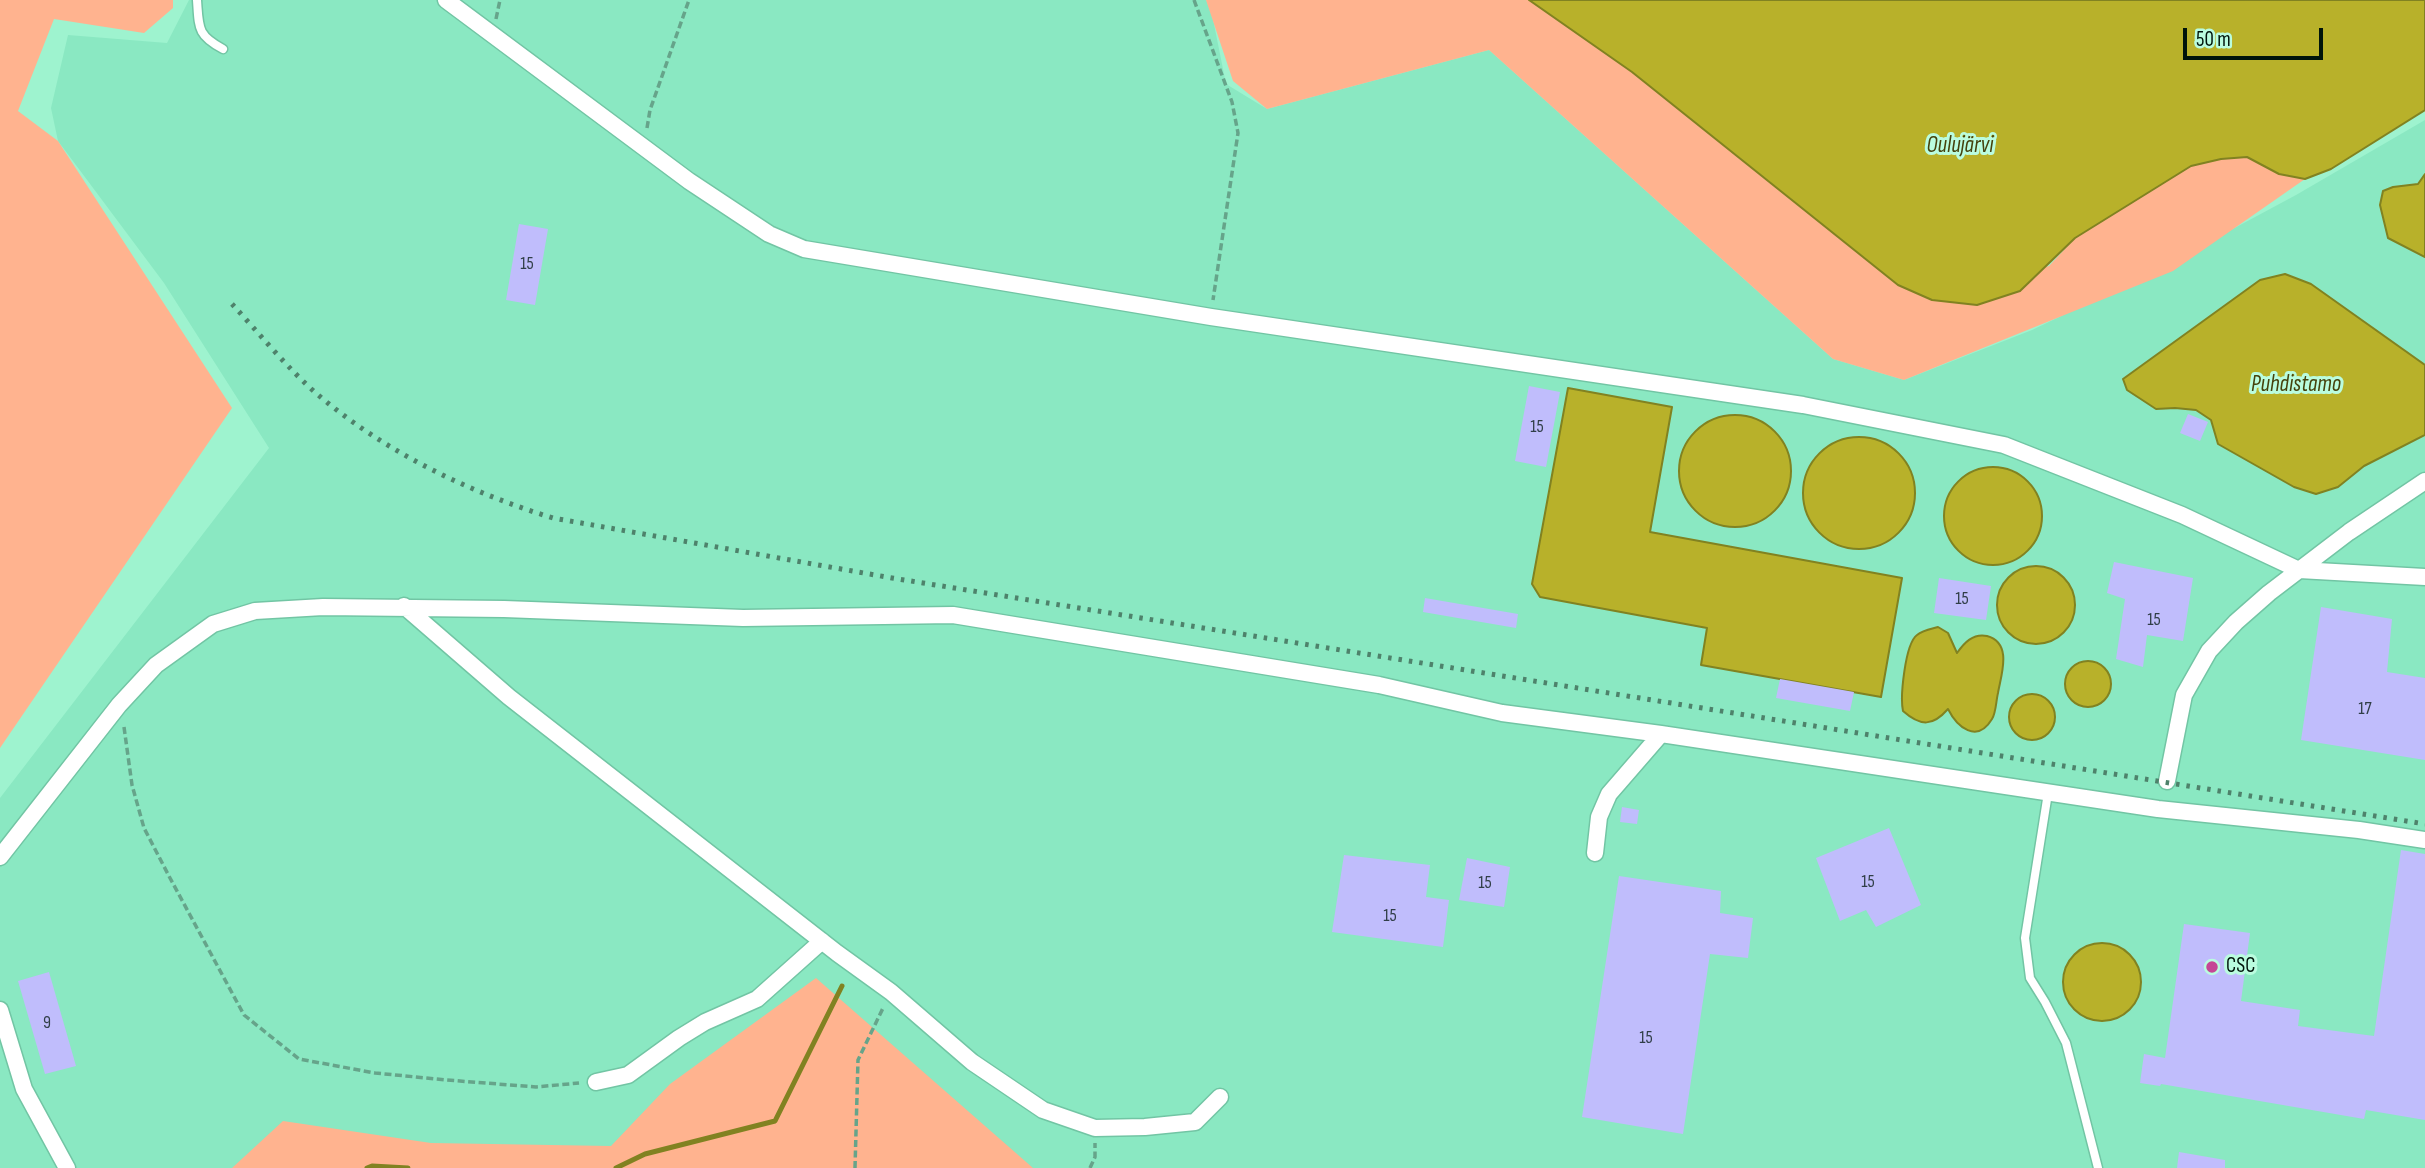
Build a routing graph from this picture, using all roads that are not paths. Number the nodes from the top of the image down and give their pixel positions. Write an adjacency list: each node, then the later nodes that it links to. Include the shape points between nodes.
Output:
1 (197, 0): 3 (lane, via 199,27 207,41)
2 (446, 0): 5 (street, via 689,181 769,234 804,249 1211,317 1790,403 2004,445 2182,515)
3 (223, 49)
4 (2425, 481): 5 (street)
5 (2299, 570): 6 (street); 9 (street, via 2209,651 2184,695)
6 (2425, 577)
7 (404, 606): 8 (street, via 743,618 953,615 1379,685 1502,713); 13 (street, via 255,611 213,624 156,666 119,705); 14 (street, via 509,697)
8 (1661, 734): 10 (street); 12 (street, via 1609,794 1599,817)
9 (2167, 781)
10 (2048, 793): 11 (street); 19 (lane, via 2025,938 2030,978 2066,1042)
11 (2425, 840)
12 (1595, 853)
13 (0, 857)
14 (822, 941): 16 (street, via 757,999 705,1022 628,1075); 17 (street, via 891,992 972,1062 1043,1110 1095,1128 1195,1122)
15 (0, 1010): 18 (street, via 24,1089)
16 (596, 1082)
17 (1220, 1097)
18 (67, 1168)
19 (2098, 1168)

